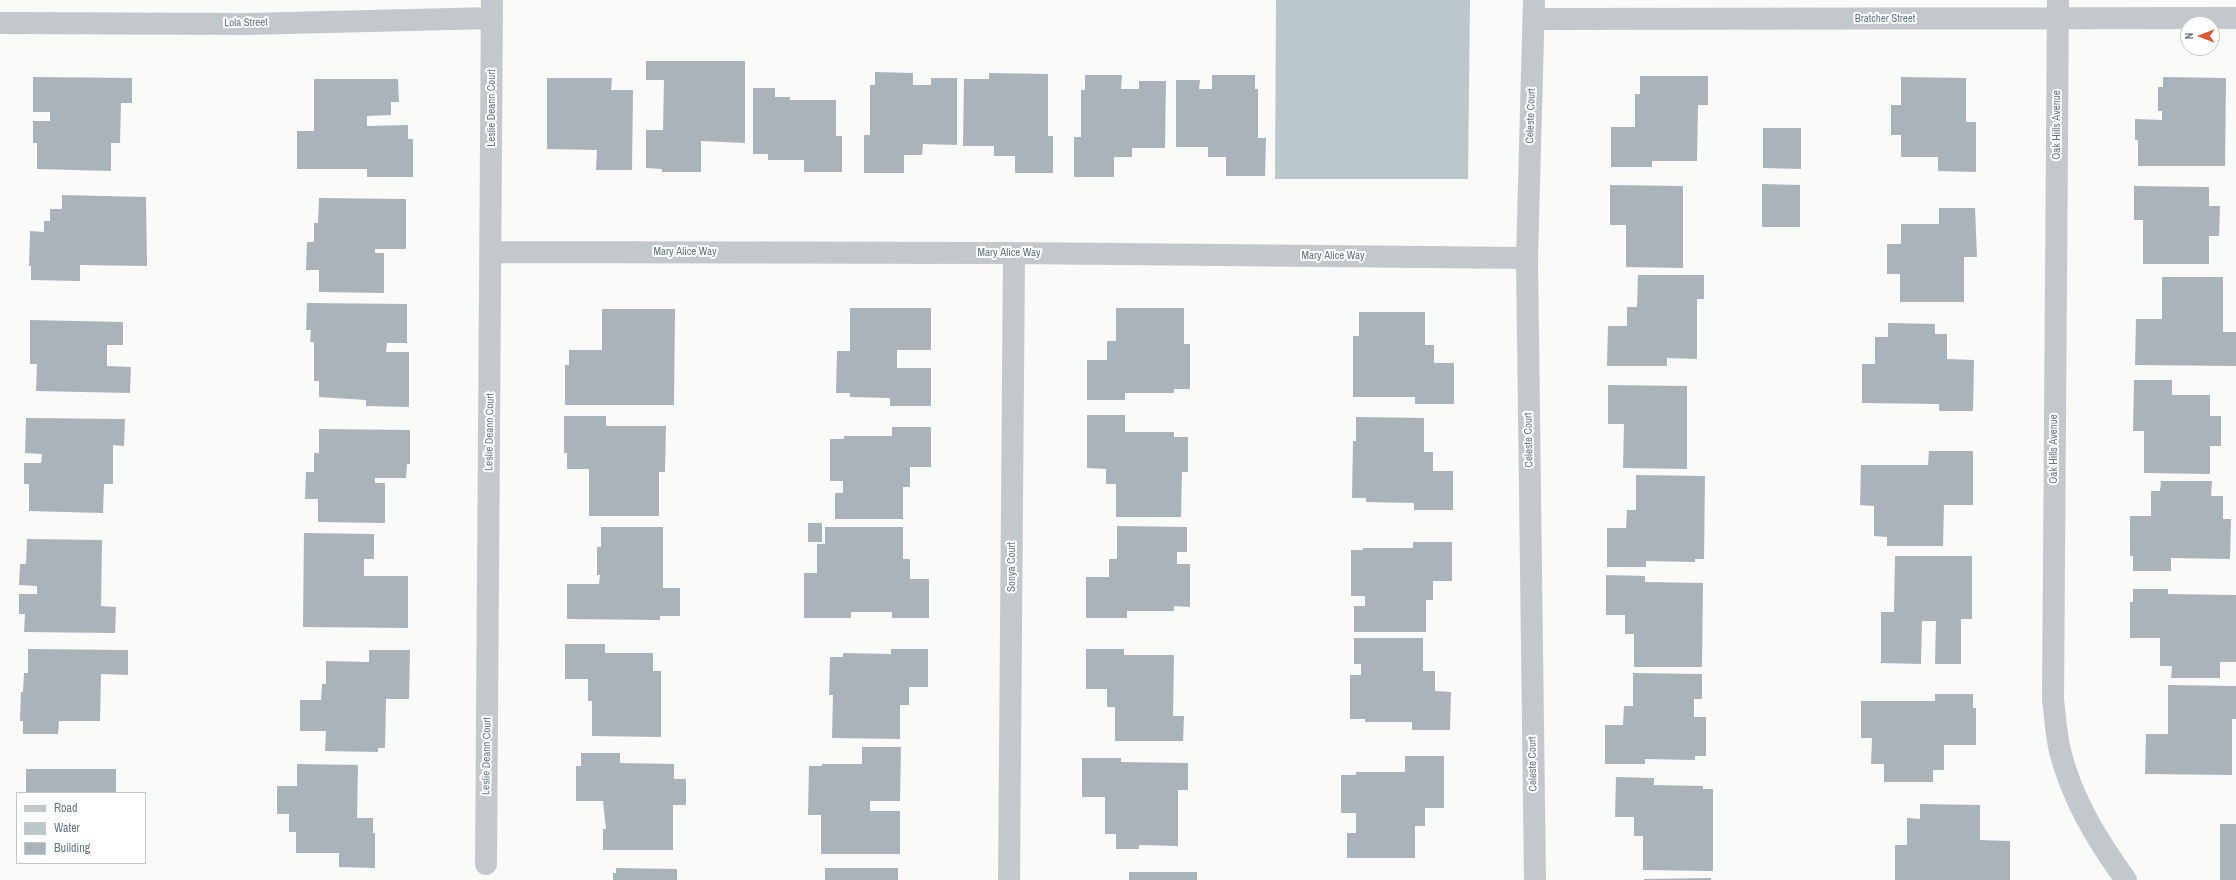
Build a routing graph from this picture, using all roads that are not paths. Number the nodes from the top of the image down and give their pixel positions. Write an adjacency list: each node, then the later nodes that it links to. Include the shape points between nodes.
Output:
1 (492, 9): 5 (street, Lola Street, via 247,24); 6 (street, Leslie Deann Court)
2 (2058, 9): 3 (street, Bratcher Street); 4 (street, Bratcher Street); 12 (street, Oak Hills Avenue, via 2053,699 2060,750 2076,799 2100,845)
3 (1534, 10): 8 (street, Celeste Court)
4 (2236, 18)
5 (0, 23)
6 (492, 252): 7 (street, Mary Alice Way); 9 (street, Leslie Deann Court)
7 (1014, 253): 8 (street, Mary Alice Way); 10 (street, Sonya Court)
8 (1527, 258): 11 (street, Celeste Court)
9 (486, 864)
10 (1009, 880)
11 (1535, 880)
12 (2126, 880)

